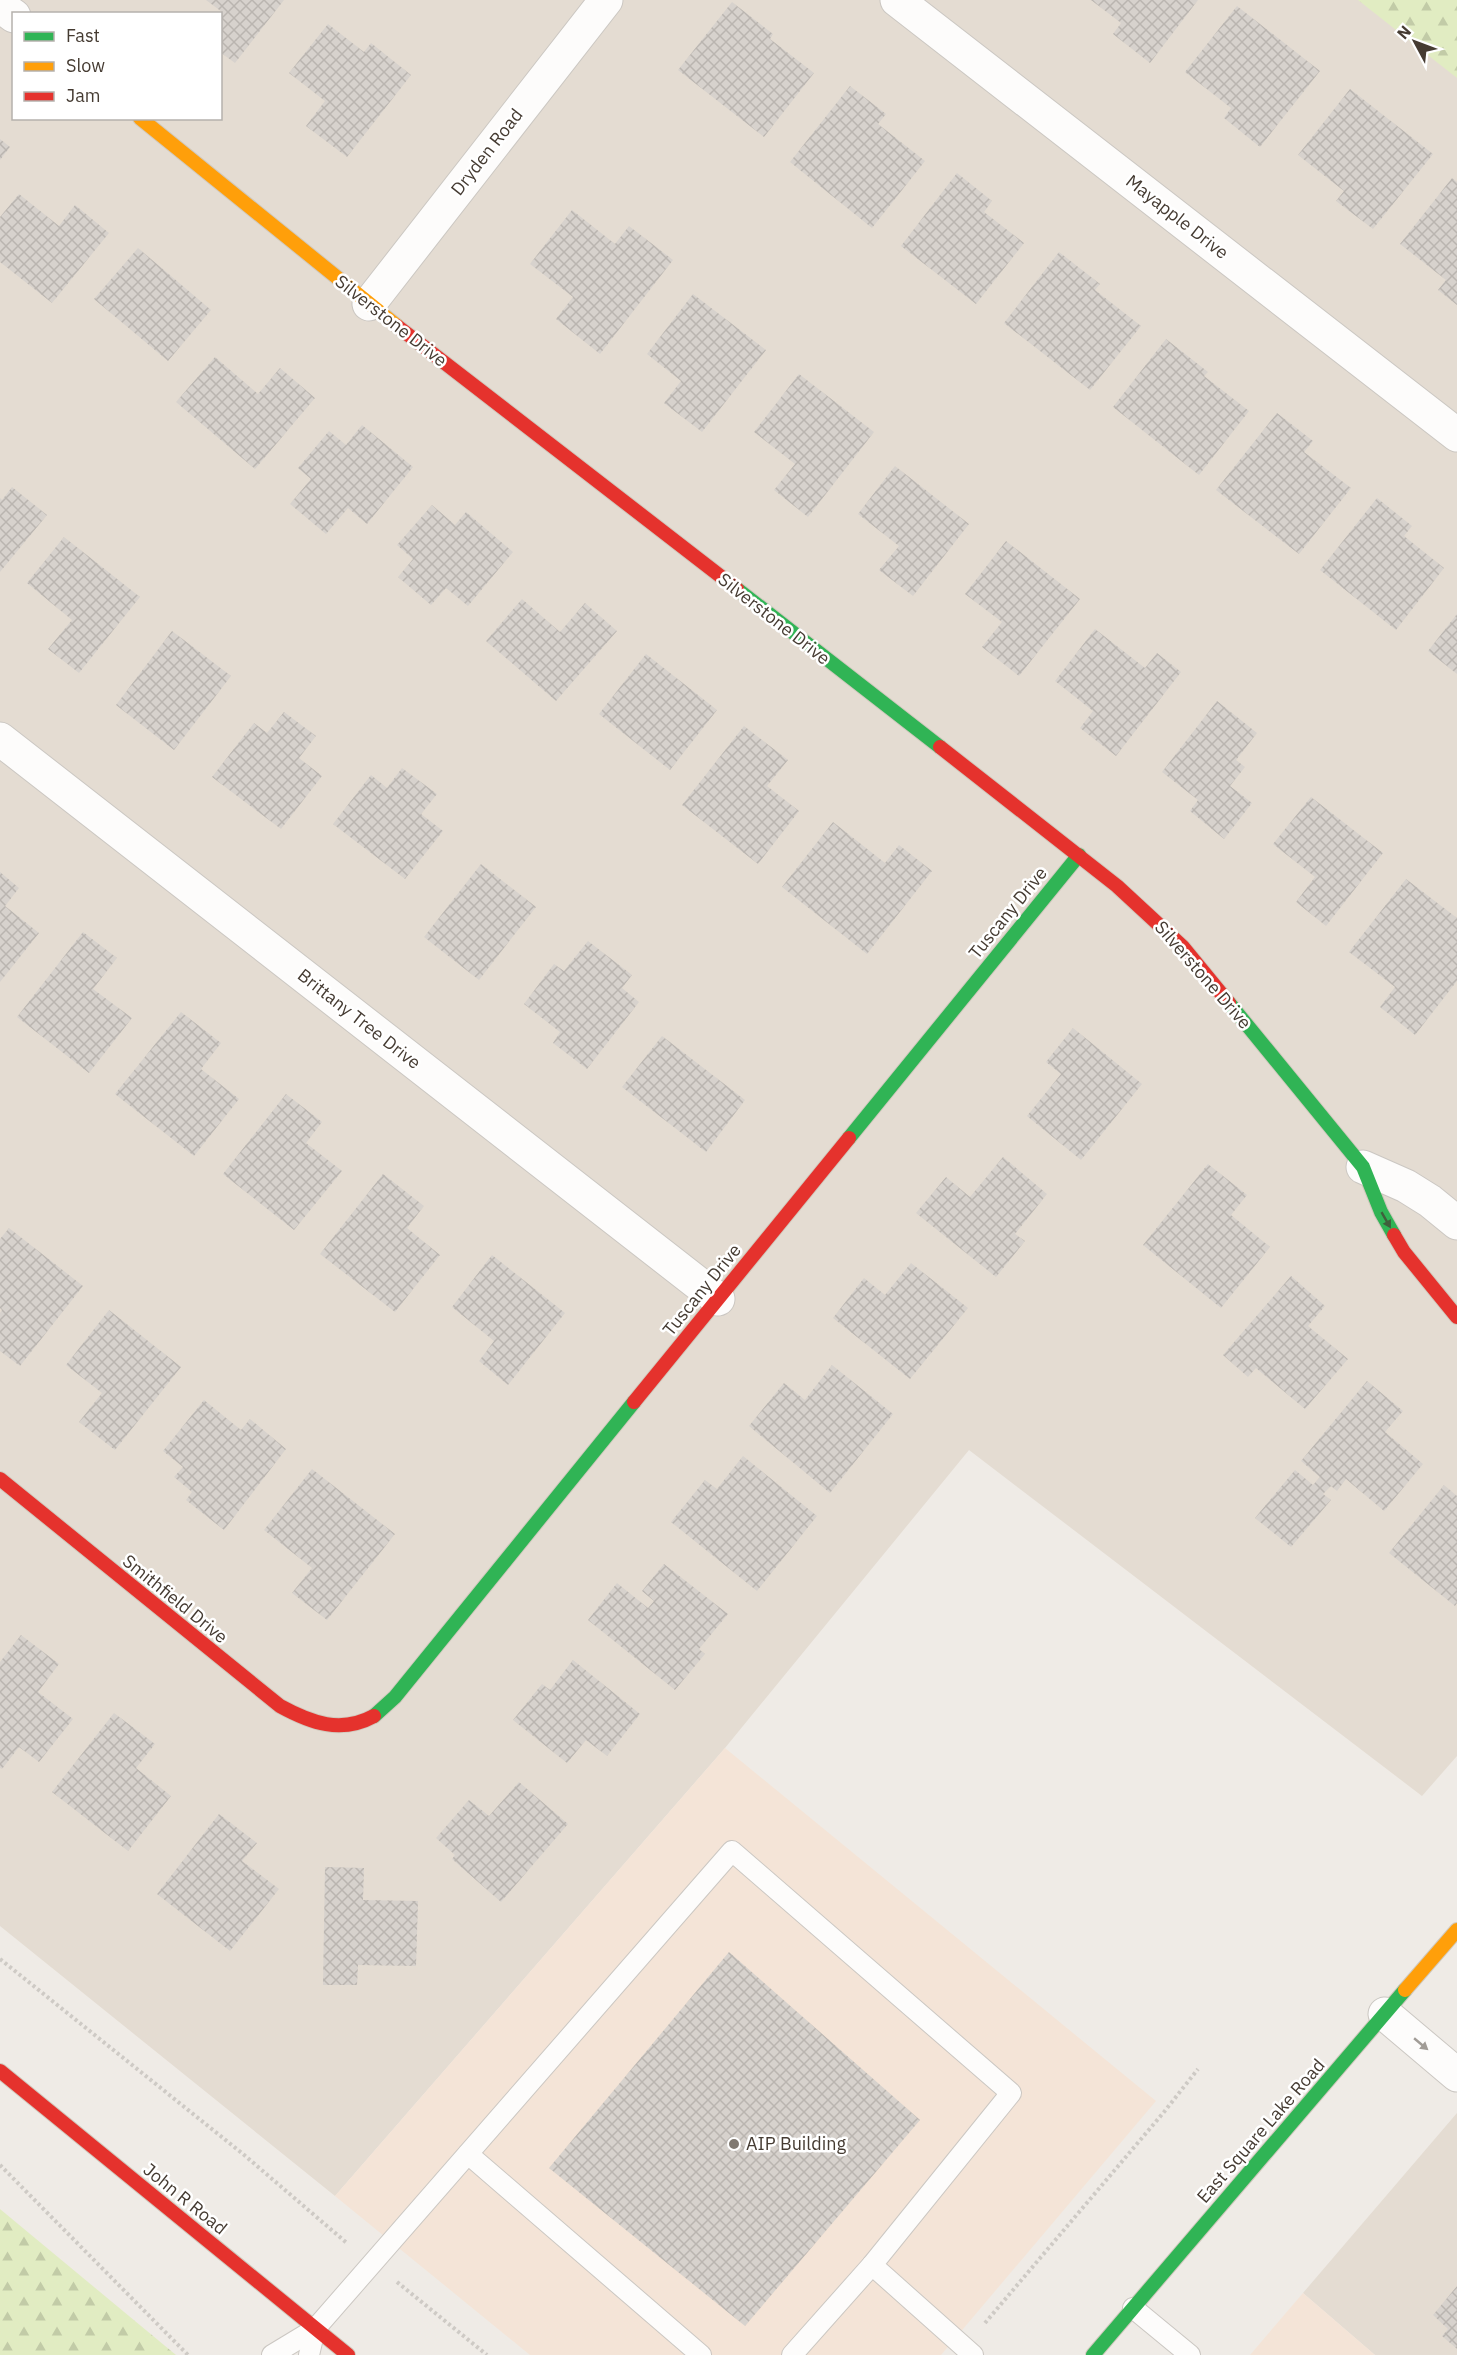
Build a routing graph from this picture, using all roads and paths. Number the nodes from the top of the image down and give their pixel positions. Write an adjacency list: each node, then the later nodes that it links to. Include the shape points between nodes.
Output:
1 (606, 0): 4 (street, Dryden Road)
2 (897, 0): 5 (street, Mayapple Drive)
3 (142, 120): 4 (street, Silverstone Drive)
4 (369, 304): 7 (street, Silverstone Drive)
5 (1457, 435)
6 (0, 739): 10 (street, Brittany Tree Drive)
7 (1079, 855): 8 (street, Silverstone Drive, via 1183,947); 10 (street, Tuscany Drive)
8 (1363, 1167): 9 (street, Silverstone Drive, via 1406,1186); 11 (street, Silverstone Drive, one-way to 11, via 1381,1212 1404,1252)
9 (1457, 1223)
10 (718, 1299): 13 (street, Tuscany Drive, via 395,1697 375,1716)
11 (1457, 1317)
12 (0, 1479): 13 (street, Smithfield Drive, via 280,1706 305,1719)
13 (338, 1728)
14 (1452, 1946): 16 (street, East Square Lake Road)
15 (0, 1959): 22 (path, via 243,2154)
16 (1385, 2014): 19 (street, one-way to 19); 25 (street, East Square Lake Road)
17 (1198, 2069): 26 (path)
18 (0, 2071): 27 (street, John R Road)
19 (1457, 2075)
20 (468, 2154): 23 (lane, via 732,1851 1011,2093); 27 (lane); 33 (lane)
21 (0, 2165): 28 (path)
22 (344, 2241)
23 (872, 2265): 34 (lane); 35 (lane)
24 (402, 2287): 32 (path)
25 (1133, 2308): 36 (street, East Square Lake Road); 37 (lane)
26 (982, 2326)
27 (315, 2328): 29 (lane); 30 (lane); 31 (street, John R Road)
28 (188, 2355)
29 (272, 2355)
30 (309, 2355)
31 (348, 2355)
32 (487, 2355)
33 (701, 2355)
34 (792, 2355)
35 (973, 2355)
36 (1093, 2355)
37 (1190, 2355)

